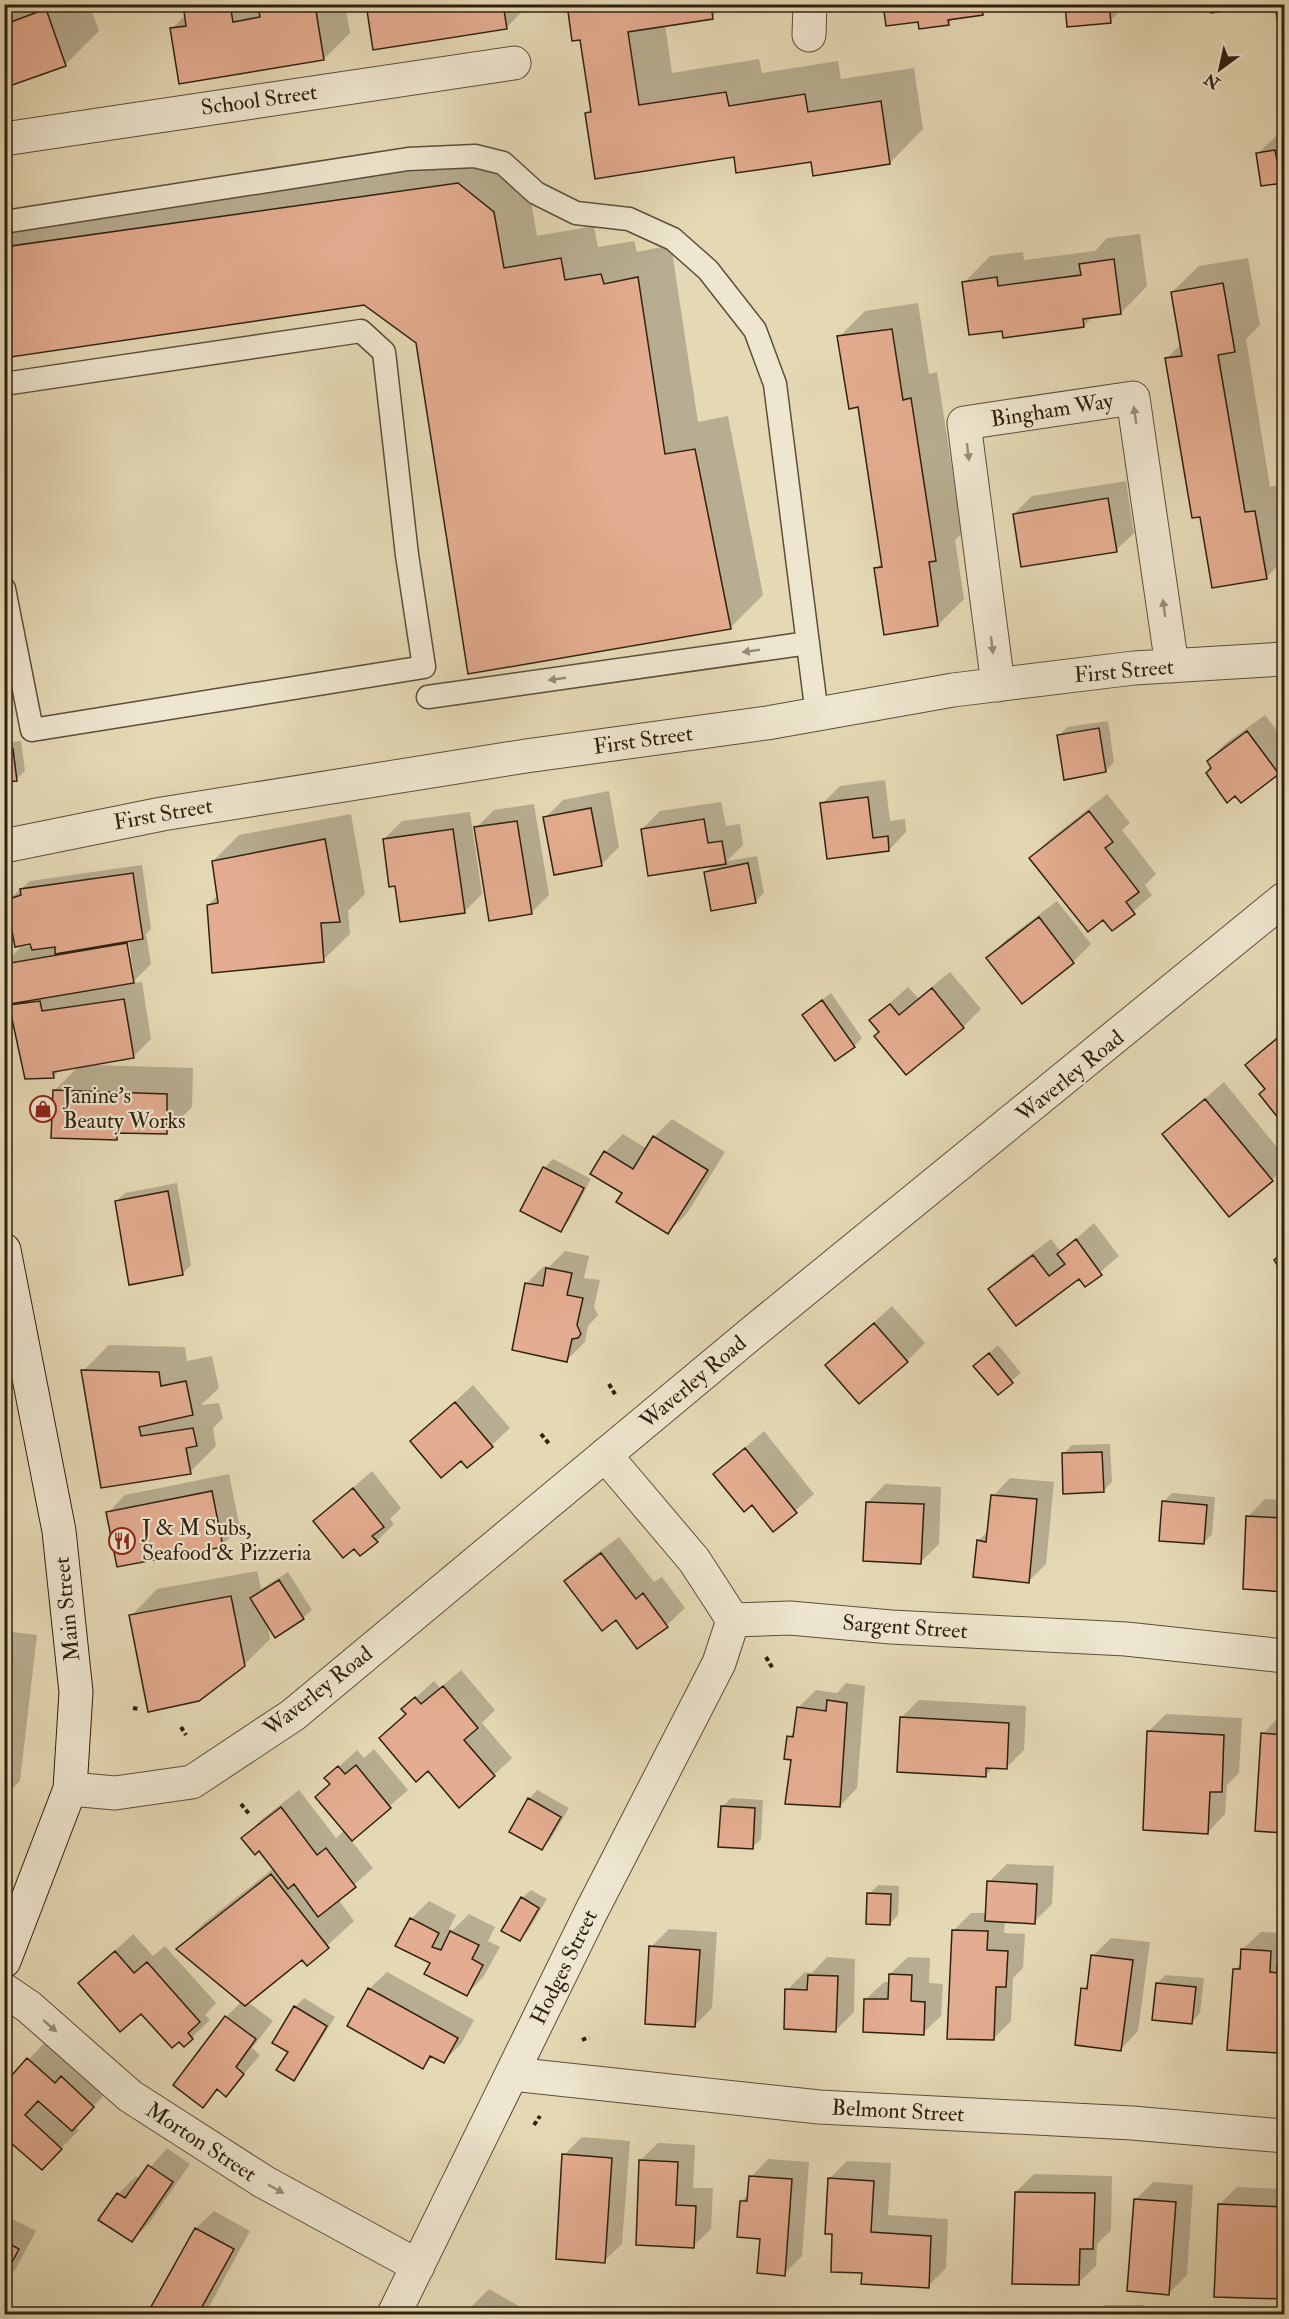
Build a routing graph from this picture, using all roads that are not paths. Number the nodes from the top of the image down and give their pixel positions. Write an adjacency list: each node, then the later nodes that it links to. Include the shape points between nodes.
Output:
1 (514, 63): 2 (street, School Street)
2 (4, 139)
3 (4, 222): 6 (lane, via 408,159 475,156 503,163 536,193 576,213 629,219 673,239 708,270 755,330 775,384)
4 (4, 384): 5 (lane, via 361,331 384,352 424,667 32,730)
5 (4, 589)
6 (808, 643): 10 (lane, one-way to 10); 11 (lane)
7 (1284, 659): 8 (street, First Street)
8 (1172, 666): 9 (street, First Street); 9 (street, Bingham Way, one-way to 9, via 1133,398 964,423)
9 (998, 684): 11 (street, First Street)
10 (428, 697)
11 (817, 715): 12 (street, First Street, via 197,808)
12 (4, 846)
13 (1284, 899): 15 (street, Waverley Road)
14 (4, 1250): 18 (street, Main Street, via 59,1531 76,1692)
15 (605, 1455): 16 (street, via 694,1560); 18 (street, Waverley Road, via 293,1715 192,1782 115,1793)
16 (733, 1620): 17 (street, Sargent Street, via 790,1618 1126,1639); 21 (street, Hodges Street, via 719,1663)
17 (1284, 1656)
18 (70, 1789): 19 (street, Main Street)
19 (4, 1961)
20 (4, 1990): 23 (street, Morton Street, one-way to 23, via 130,2096 264,2182)
21 (512, 2074): 22 (street, Belmont Street, via 819,2107 1132,2123); 23 (street, Hodges Street)
22 (1284, 2136)
23 (418, 2266): 24 (street, Hodges Street)
24 (394, 2314)

